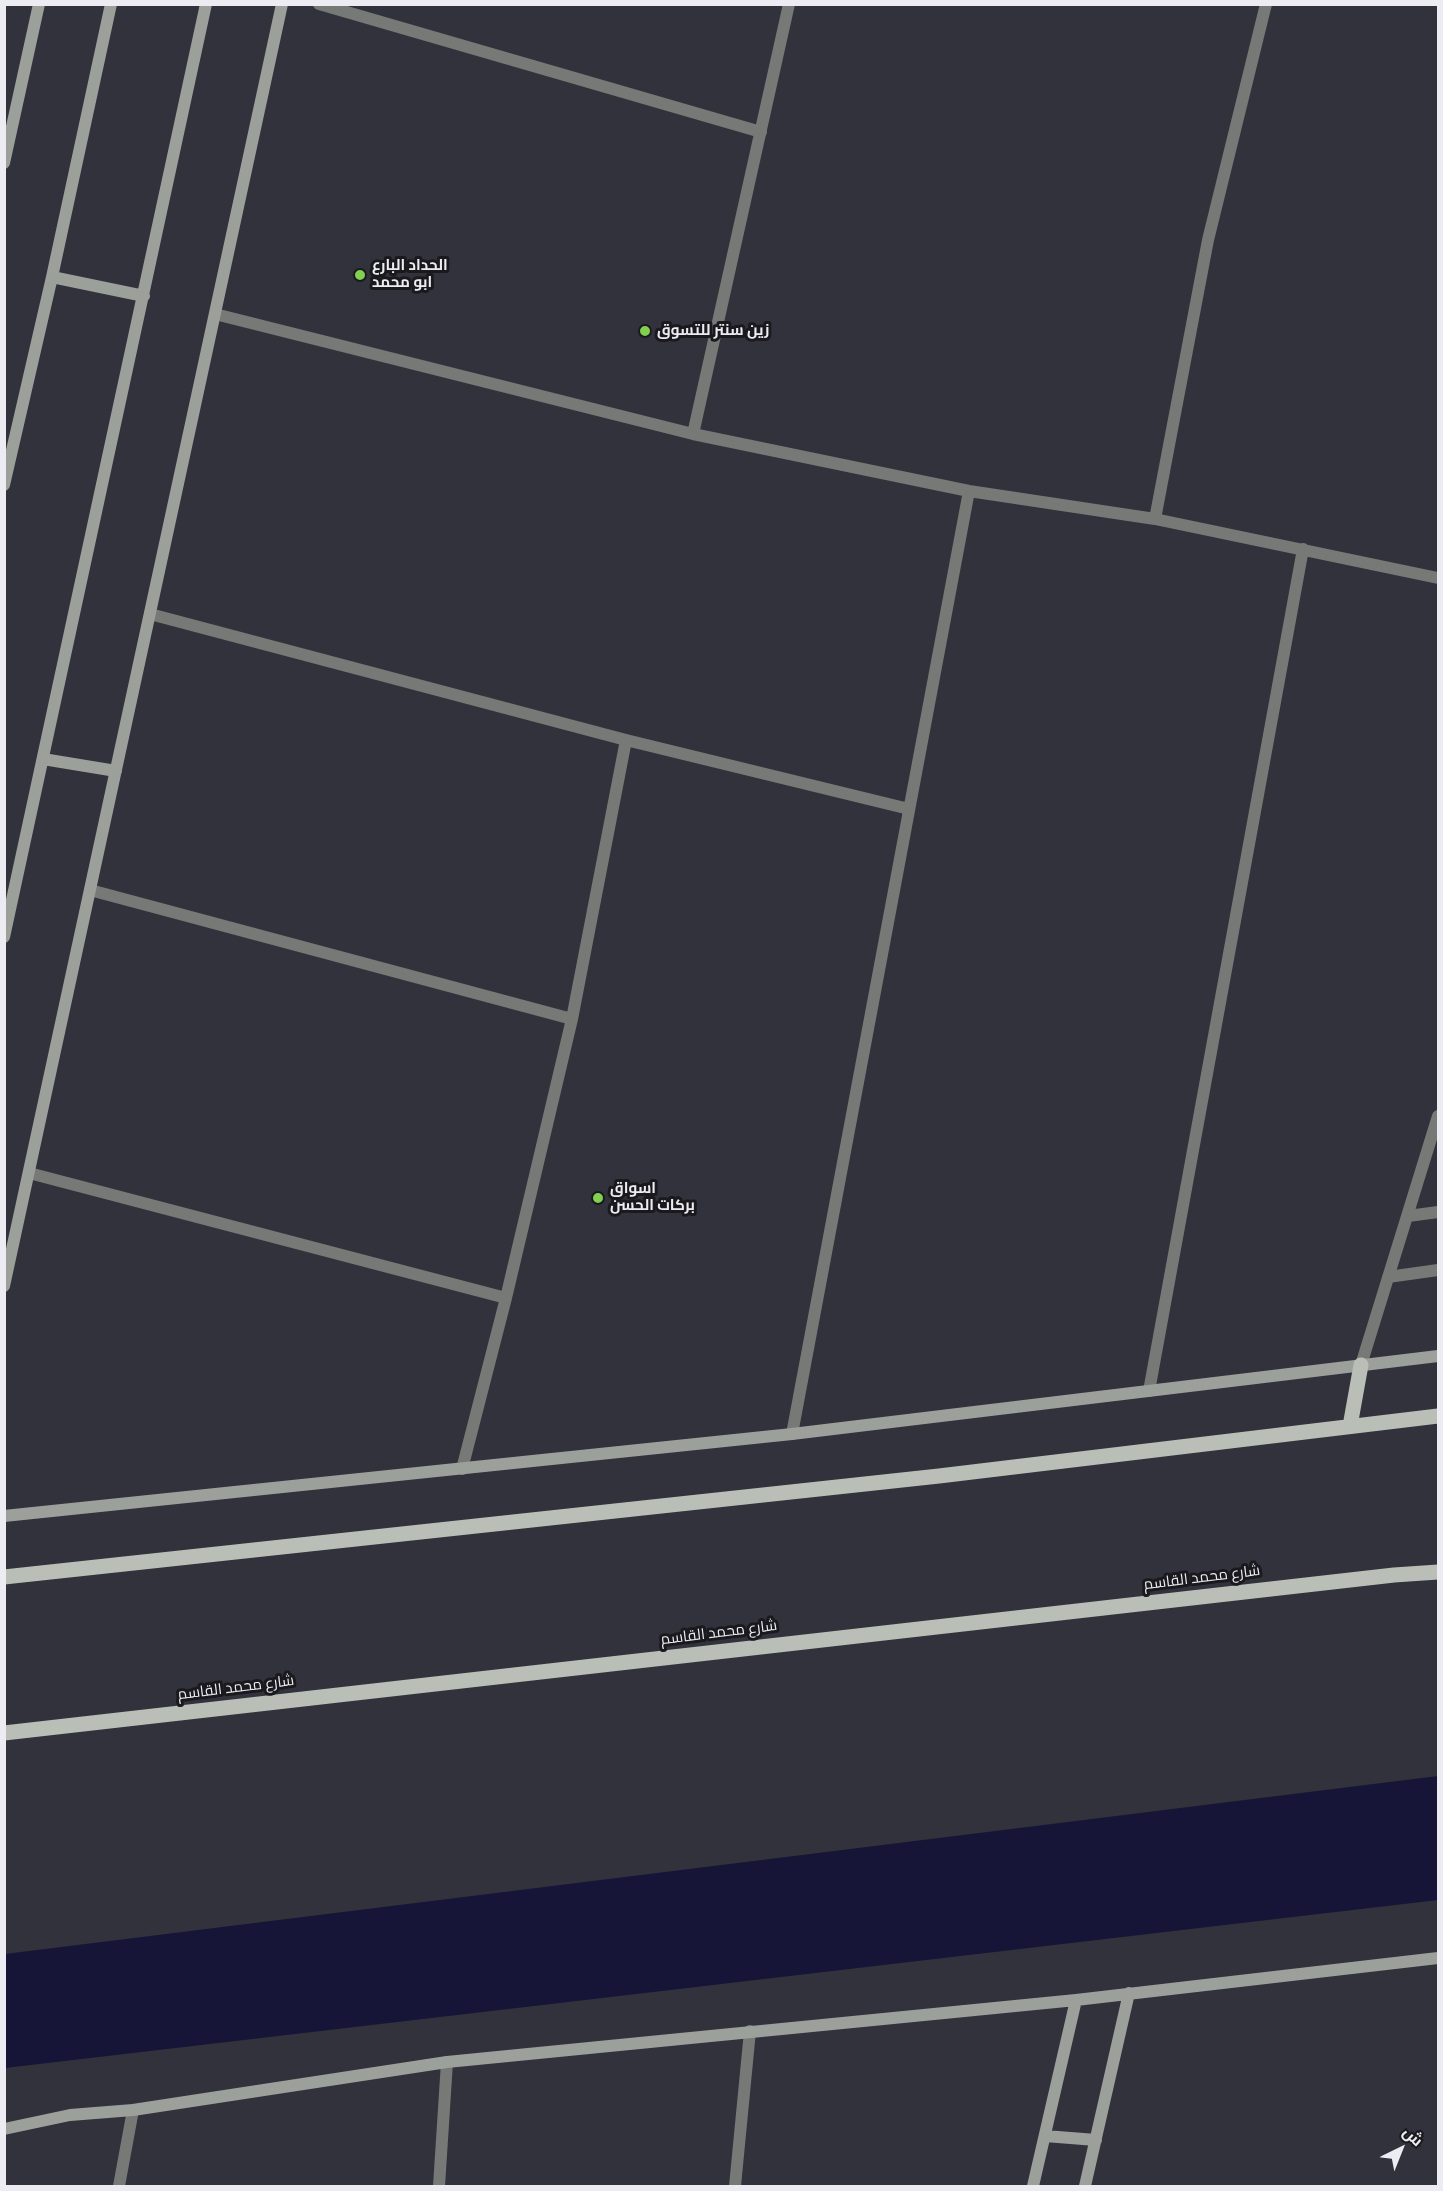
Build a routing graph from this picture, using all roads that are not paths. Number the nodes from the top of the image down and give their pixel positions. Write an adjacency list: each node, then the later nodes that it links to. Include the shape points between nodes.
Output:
1 (39, 4): 9 (street)
2 (111, 4): 10 (street)
3 (206, 4): 11 (street)
4 (282, 4): 12 (street)
5 (319, 4): 8 (street)
6 (789, 4): 8 (street)
7 (1266, 4): 16 (street, via 1209,240)
8 (761, 132): 13 (street)
9 (4, 163)
10 (52, 277): 11 (street); 14 (street)
11 (144, 296): 21 (street)
12 (215, 314): 13 (street); 19 (street)
13 (693, 434): 15 (street)
14 (4, 485)
15 (969, 491): 16 (street); 23 (street)
16 (1155, 519): 17 (street)
17 (1303, 549): 18 (street); 38 (street)
18 (1438, 578)
19 (150, 614): 20 (street); 22 (street)
20 (626, 740): 23 (street); 26 (street)
21 (43, 759): 22 (street); 25 (street)
22 (116, 771): 24 (street)
23 (909, 808): 41 (street)
24 (90, 890): 26 (street); 29 (street)
25 (4, 938)
26 (572, 1019): 35 (street)
27 (1438, 1116): 28 (street)
28 (1436, 1131): 31 (street)
29 (29, 1173): 34 (street); 35 (street)
30 (1438, 1212): 31 (street)
31 (1408, 1216): 33 (street)
32 (1438, 1270): 33 (street)
33 (1388, 1277): 37 (street)
34 (4, 1286)
35 (506, 1299): 42 (street)
36 (1438, 1356): 37 (street)
37 (1361, 1365): 38 (street); 40 (main road)
38 (1149, 1390): 41 (street)
39 (1438, 1416): 40 (main road)
40 (1350, 1426): 45 (main road, via 915,1479)
41 (792, 1434): 42 (street)
42 (462, 1469): 43 (street)
43 (4, 1516)
44 (1438, 1572): 46 (main road, شارع محمد القاسم)
45 (4, 1577)
46 (4, 1733)
47 (1438, 1958): 48 (street)
48 (1129, 1993): 49 (street); 55 (street)
49 (1076, 2000): 50 (street); 54 (street)
50 (750, 2031): 51 (street); 58 (street)
51 (447, 2062): 52 (street); 57 (street)
52 (133, 2110): 53 (street, via 70,2115); 56 (street)
53 (4, 2129)
54 (1045, 2136): 55 (street); 59 (street)
55 (1096, 2140): 60 (street)
56 (119, 2187)
57 (439, 2187)
58 (735, 2187)
59 (1033, 2187)
60 (1085, 2187)

